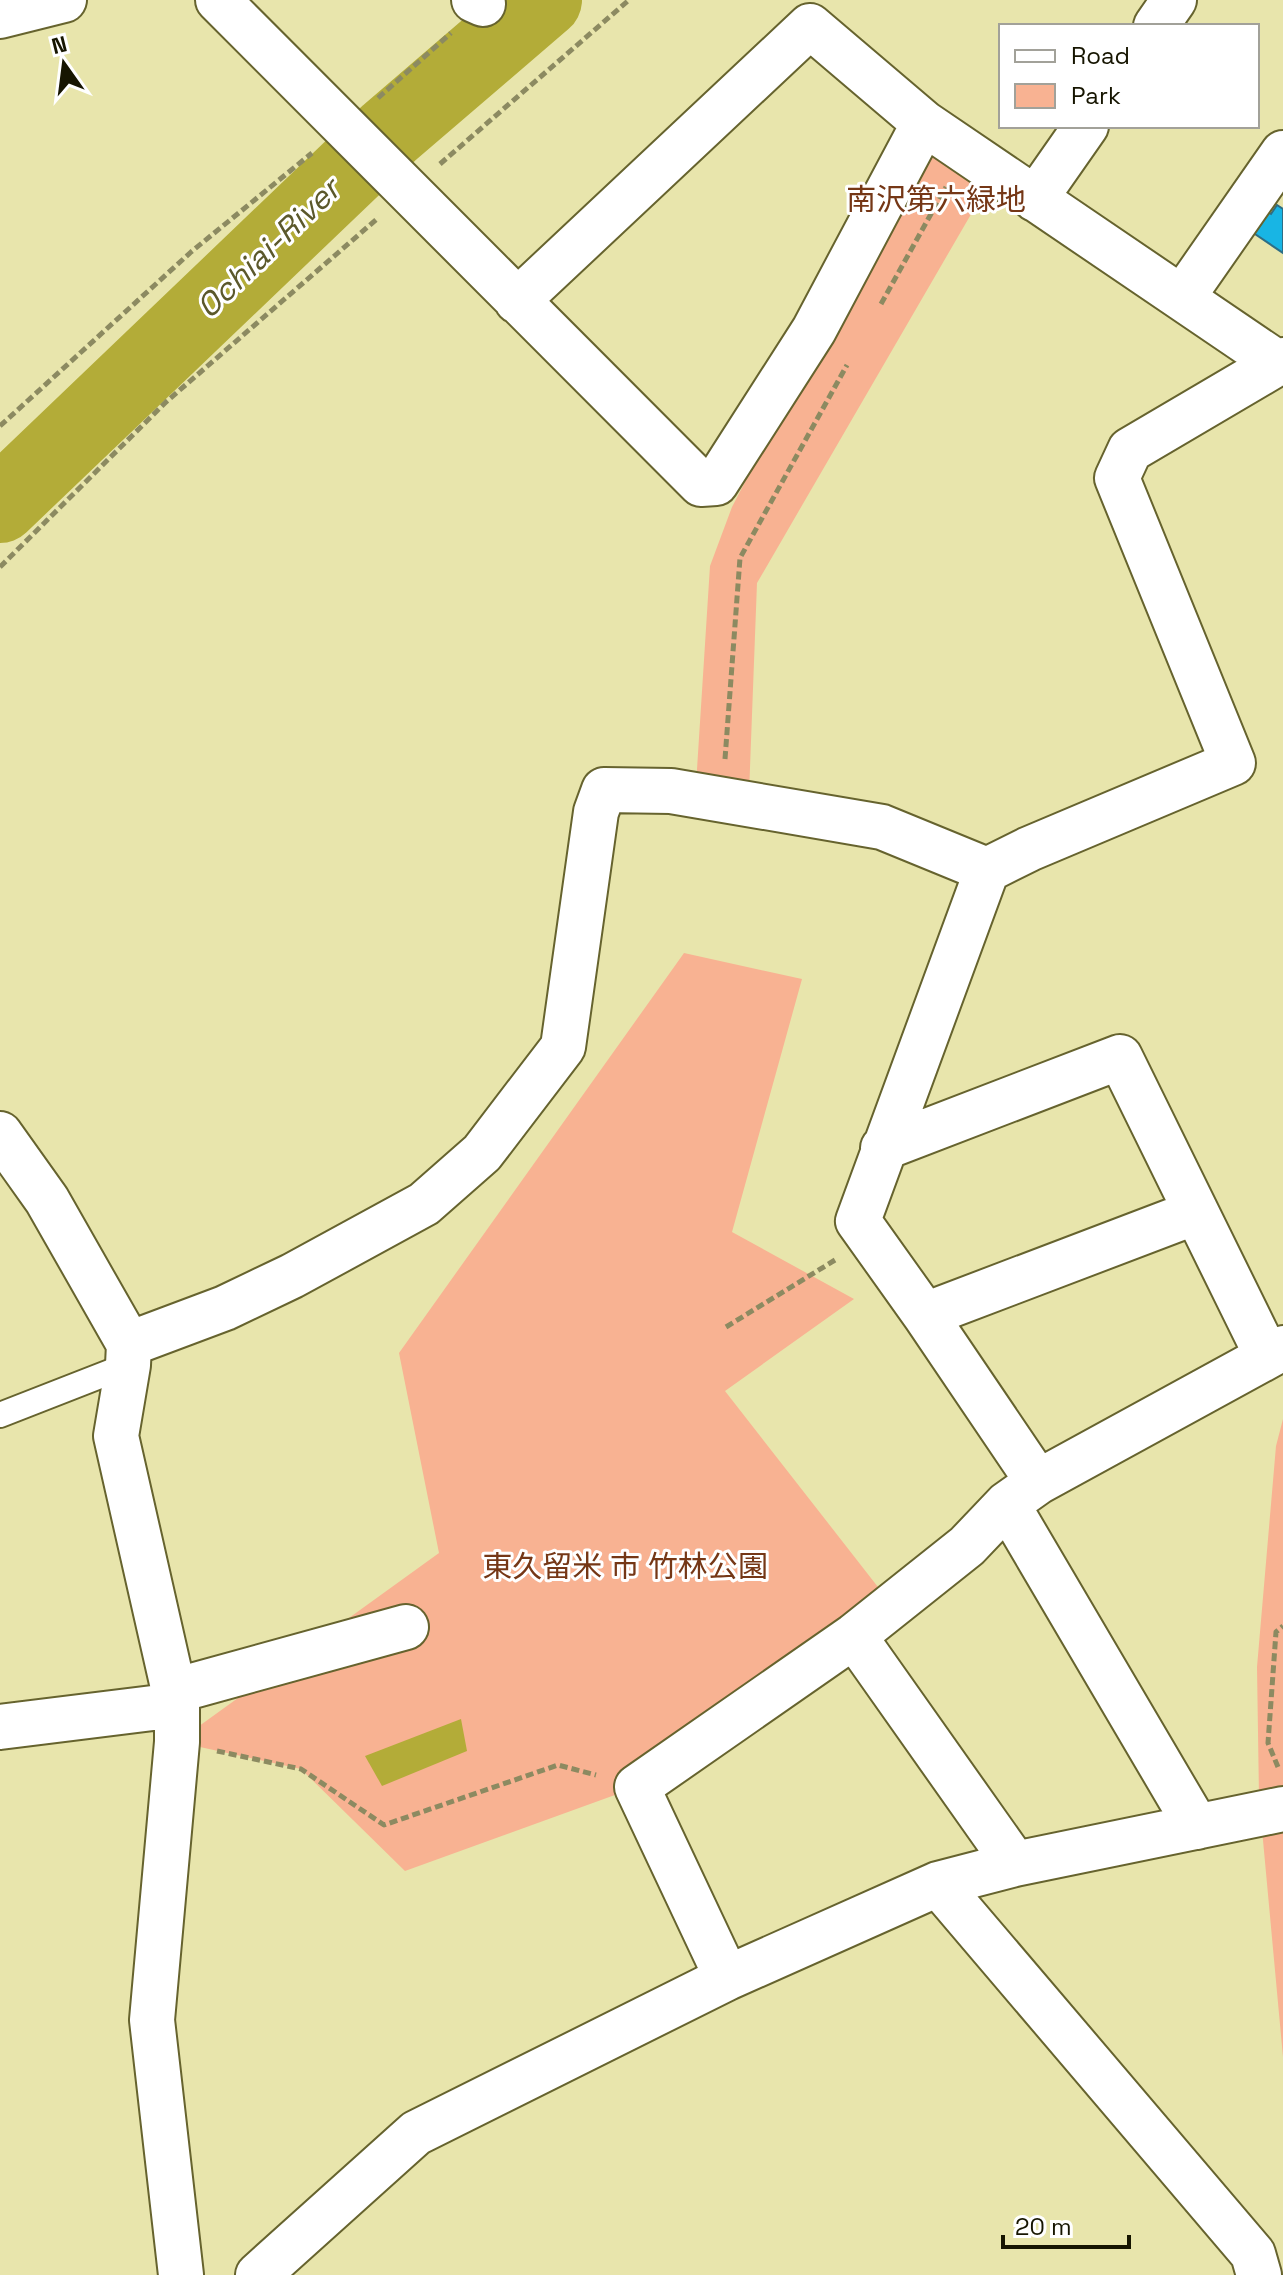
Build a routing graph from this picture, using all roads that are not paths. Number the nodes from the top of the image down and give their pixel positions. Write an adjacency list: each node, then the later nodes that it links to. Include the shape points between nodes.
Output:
1 (64, 0): 4 (street)
2 (218, 0): 11 (street)
3 (1174, 0): 5 (street)
4 (0, 16)
5 (1157, 24)
6 (924, 123): 9 (street); 11 (street, via 810,26); 11 (street, via 814,330 716,483 701,484)
7 (1085, 128): 9 (street)
8 (1283, 153): 10 (street)
9 (1035, 199): 10 (street)
10 (1182, 298): 12 (street)
11 (517, 301)
12 (1281, 362): 13 (street, via 1130,450 1117,478 1233,763)
13 (987, 870): 15 (street); 19 (street, via 882,827 671,791 604,790 596,812 563,1047 482,1153 424,1204)
14 (0, 1134): 19 (street, via 47,1200)
15 (883, 1148): 16 (street, via 1120,1057); 17 (street, via 858,1221)
16 (1196, 1212): 17 (street); 18 (street)
17 (925, 1315): 21 (street)
18 (1275, 1352): 21 (street)
19 (128, 1354): 20 (lane); 24 (street, via 116,1436)
20 (0, 1415)
21 (1022, 1493): 23 (street, via 967,1546); 27 (street)
22 (406, 1627): 24 (street)
23 (854, 1636): 28 (street); 30 (street, via 637,1787)
24 (176, 1713): 25 (street); 31 (street, via 152,2020)
25 (0, 1727)
26 (1282, 1792): 27 (street)
27 (1197, 1827): 28 (street)
28 (1015, 1864): 29 (street)
29 (938, 1884): 30 (street); 33 (street, via 1253,2254)
30 (727, 1978): 32 (street, via 416,2133)
31 (181, 2275)
32 (258, 2275)
33 (1259, 2275)

